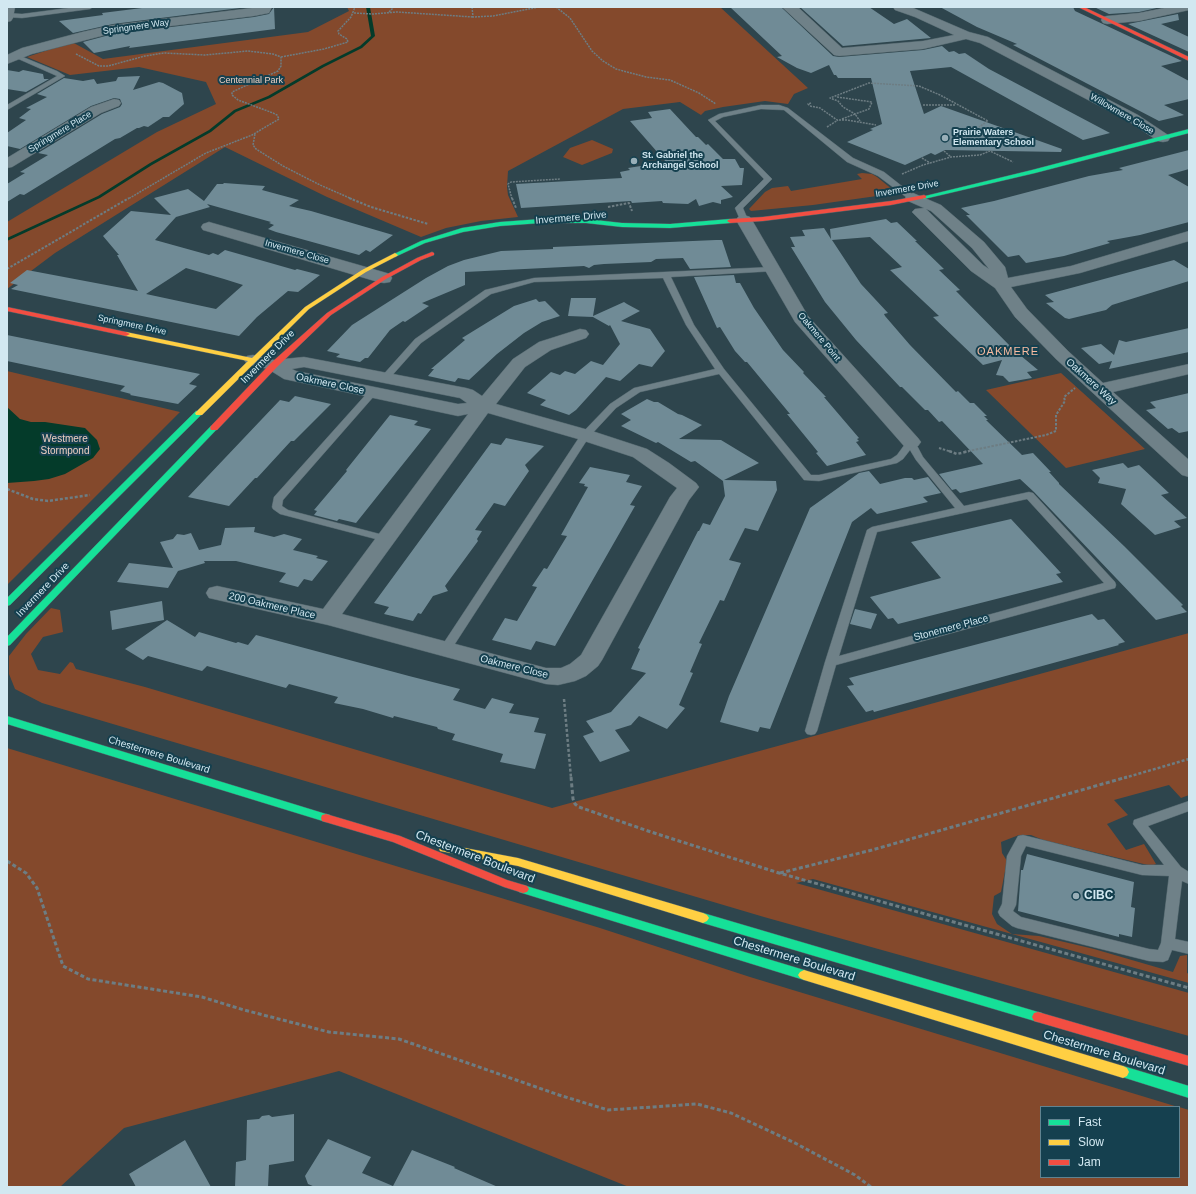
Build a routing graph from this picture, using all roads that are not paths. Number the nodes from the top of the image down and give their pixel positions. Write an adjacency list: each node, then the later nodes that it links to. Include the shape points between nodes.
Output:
1 (9, 7): 9 (street)
2 (90, 7): 9 (lane)
3 (266, 7): 12 (street, Springmere Way, via 266,10 254,12 113,29)
4 (788, 7): 11 (street, via 839,52 923,45)
5 (899, 7): 11 (street, Willowmere Close)
6 (1080, 7): 10 (street)
7 (1147, 7): 10 (street, via 1124,12)
8 (1186, 7): 10 (street, via 1139,17)
9 (7, 17)
10 (1110, 19): 13 (street)
11 (965, 35): 17 (street, Willowmere Close, via 972,44 1127,128)
12 (15, 53): 15 (lane, via 62,76)
13 (1189, 58)
14 (114, 103): 18 (street, Springmere Place, via 96,110)
15 (7, 108)
16 (1189, 131): 17 (street, Invermere Drive)
17 (1162, 138): 19 (street, Invermere Drive, via 1033,172)
18 (7, 164)
19 (913, 198): 20 (street, Invermere Drive); 20 (lane, via 881,174 850,160 786,109 761,107 721,115 711,120 768,179 739,208); 30 (street, Oakmere Way, via 916,209 977,268)
20 (744, 220): 21 (street, Invermere Drive, via 670,226); 26 (street, Oakmere Point)
21 (622, 224): 23 (street, Invermere Drive); 27 (street, Invermere Drive, via 541,221 462,230 410,247)
22 (209, 227): 27 (street, Invermere Close)
23 (572, 230)
24 (1189, 236): 30 (street, via 1074,270)
25 (443, 249): 29 (street, Invermere Drive)
26 (772, 269): 28 (lane); 42 (street, Oakmere Point, via 801,318)
27 (364, 271): 29 (street, Invermere Close); 33 (street, Invermere Drive, via 307,308)
28 (666, 275): 36 (lane, via 690,325); 37 (lane, via 534,280 488,292 418,341)
29 (384, 278): 34 (street, Invermere Drive, via 329,314)
30 (1001, 284): 38 (street, Oakmere Way, via 1021,313)
31 (7, 309): 33 (street, Springmere Drive)
32 (580, 334): 40 (street, via 545,346 519,363)
33 (253, 360): 34 (street); 47 (street, Invermere Drive)
34 (274, 365): 37 (street, Oakmere Close, via 304,362); 39 (street, Oakmere Close, via 290,375); 49 (street, Invermere Drive)
35 (1189, 369): 38 (street)
36 (721, 371): 41 (lane, via 637,390 613,406); 42 (lane, via 808,478 819,478 894,461)
37 (385, 378): 40 (street, Oakmere Close, via 466,394)
38 (1100, 389): 43 (street, Oakmere Way)
39 (372, 393): 40 (street, Oakmere Close, via 460,410); 45 (lane, via 278,498 277,507 284,512)
40 (484, 406): 41 (street, Oakmere Close); 45 (street)
41 (585, 435): 50 (lane); 50 (street, Oakmere Close, via 640,453 689,487 680,497 590,660 578,670 558,677)
42 (911, 442): 44 (lane, via 919,458)
43 (1189, 471)
44 (962, 510): 51 (lane, Stonemere Place, via 872,530); 51 (lane, Stonemere Place, via 1029,495 1111,585)
45 (388, 539): 48 (street)
46 (217, 593): 48 (street, 200 Oakmere Place)
47 (7, 603)
48 (328, 618): 50 (street, Oakmere Close)
49 (7, 643)
50 (445, 650)
51 (831, 662): 53 (lane)
52 (7, 720): 55 (street, Chestermere Boulevard)
53 (810, 731)
54 (1189, 806): 56 (lane, via 1139,824)
55 (396, 839): 60 (street, Chestermere Boulevard, via 518,862); 61 (street, Chestermere Boulevard, via 504,883)
56 (1176, 871): 57 (lane); 58 (lane); 58 (lane, via 1142,870 1070,854 1023,840 1014,856 1005,912 1016,922 1148,955 1163,956)
57 (1189, 879)
58 (1168, 943): 59 (lane)
59 (1189, 948)
60 (1189, 1061)
61 (1189, 1092)

